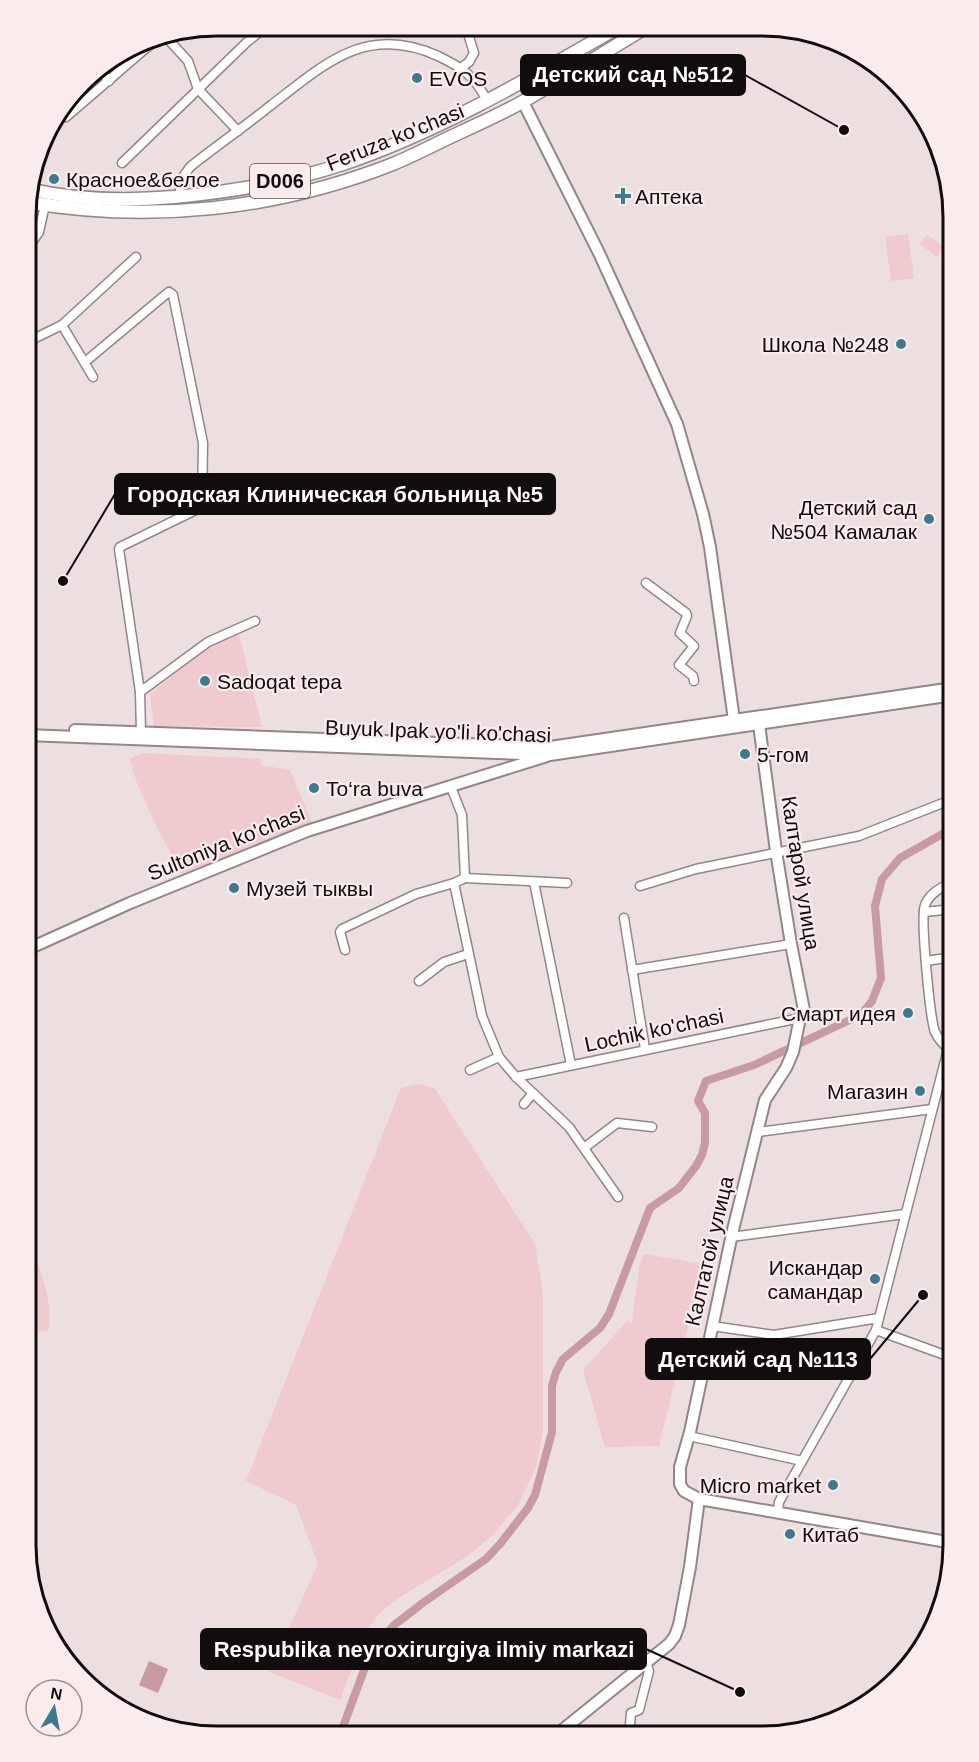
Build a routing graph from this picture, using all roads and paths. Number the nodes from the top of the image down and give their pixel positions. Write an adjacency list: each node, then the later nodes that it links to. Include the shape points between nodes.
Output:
1 (256, 36): 11 (street)
2 (469, 36): 7 (street, via 474,53)
3 (603, 36): 10 (main road, D006)
4 (632, 36): 13 (main road, D006)
5 (170, 42): 11 (street, via 188,61)
6 (140, 54): 9 (street)
7 (462, 67): 12 (street); 15 (street, via 410,46 360,48 329,61)
8 (105, 76): 9 (street)
9 (109, 81): 14 (street)
10 (515, 87): 12 (main road, Feruza ko'chasi / D006); 13 (main road)
11 (198, 89): 15 (street); 16 (street)
12 (487, 100): 18 (main road, Feruza ko'chasi / D006, via 344,164 261,184)
13 (523, 102): 20 (main road, Feruza ko'chasi / D006, via 394,163 293,196 172,212); 34 (street, via 599,253 677,424 711,547)
14 (69, 115)
15 (238, 131): 18 (street, via 186,171 180,181)
16 (122, 163)
17 (39, 191): 18 (main road, Feruza ko'chasi / D006, via 97,198)
18 (180, 196)
19 (37, 204): 20 (main road, Feruza ko'chasi / D006)
20 (45, 205): 21 (street)
21 (36, 236)
22 (136, 257): 23 (street)
23 (62, 325): 24 (street); 25 (street)
24 (36, 338)
25 (85, 362): 26 (street); 31 (street, via 165,295 173,295 203,443 202,507 119,549)
26 (93, 377)
27 (646, 583): 29 (street, via 686,613 680,633 694,646 679,665)
28 (255, 621): 31 (street, via 208,642)
29 (694, 681)
30 (943, 690): 33 (street, Buyuk Ipak yo'li ko'chasi)
31 (140, 692): 37 (street)
32 (943, 696): 33 (street, Buyuk Ipak yo'li ko'chasi)
33 (759, 720): 34 (street, Buyuk Ipak yo'li ko'chasi); 41 (street, Калтарой улица)
34 (734, 724): 37 (street, Buyuk Ipak yo'li ko'chasi, via 550,747); 38 (street, Buyuk Ipak yo'li ko'chasi)
35 (36, 729): 37 (street, Buyuk Ipak yo'li ko'chasi)
36 (36, 735): 37 (street, Buyuk Ipak yo'li ko'chasi)
37 (141, 736): 38 (street, Buyuk Ipak yo'li ko'chasi)
38 (550, 755): 39 (street, Sultoniya ko'chasi)
39 (451, 787): 42 (street, via 462,815); 52 (street, Sultoniya ko'chasi, via 308,831)
40 (943, 803): 41 (street, via 859,836)
41 (776, 851): 46 (street); 51 (street, Калтарой улица)
42 (465, 878): 43 (street); 44 (street)
43 (534, 882): 45 (street); 64 (street)
44 (454, 883): 53 (street, via 416,894 342,929); 54 (street)
45 (567, 883)
46 (640, 886)
47 (943, 887): 49 (street, via 924,905)
48 (943, 910): 49 (street)
49 (924, 912): 56 (street)
50 (624, 918): 57 (street)
51 (791, 944): 57 (street); 59 (street, Калтарой улица, via 804,1010)
52 (36, 945)
53 (345, 950)
54 (468, 954): 58 (street, via 444,962); 63 (street, via 482,1016)
55 (943, 958): 56 (street)
56 (926, 961): 61 (street, via 935,1032)
57 (632, 970): 62 (street)
58 (418, 981)
59 (800, 1018): 60 (street, Калтарой улица); 62 (street, Lochik ko'chasi)
60 (798, 1034): 72 (street, Калтатой улица, via 786,1068 765,1100)
61 (943, 1042)
62 (645, 1049): 64 (street, Lochik ko'chasi)
63 (499, 1057): 65 (street); 67 (street)
64 (571, 1065): 67 (street, Lochik ko'chasi)
65 (470, 1070)
66 (943, 1074): 70 (street)
67 (516, 1077): 68 (street)
68 (532, 1093): 69 (street); 73 (street, via 569,1127)
69 (524, 1104)
70 (932, 1109): 72 (street); 75 (street)
71 (652, 1127): 73 (street, via 617,1123)
72 (758, 1132): 76 (street, Калтатой улица)
73 (584, 1148): 74 (street)
74 (618, 1197)
75 (905, 1214): 76 (street); 77 (street)
76 (731, 1237): 78 (street, Калтатой улица)
77 (879, 1318): 78 (street, via 774,1335); 79 (street)
78 (712, 1326): 81 (street, Калтатой улица)
79 (876, 1330): 80 (street); 82 (street)
80 (943, 1354)
81 (689, 1437): 82 (street); 83 (street, Калтатой улица, via 680,1467 680,1484 684,1491)
82 (802, 1461): 84 (street, via 779,1502)
83 (699, 1499): 84 (street); 86 (street, via 678,1629 671,1641)
84 (778, 1512): 85 (street)
85 (943, 1541)
86 (646, 1662): 87 (street); 88 (street, via 649,1671 639,1710 631,1713)
87 (567, 1726)
88 (630, 1726)

